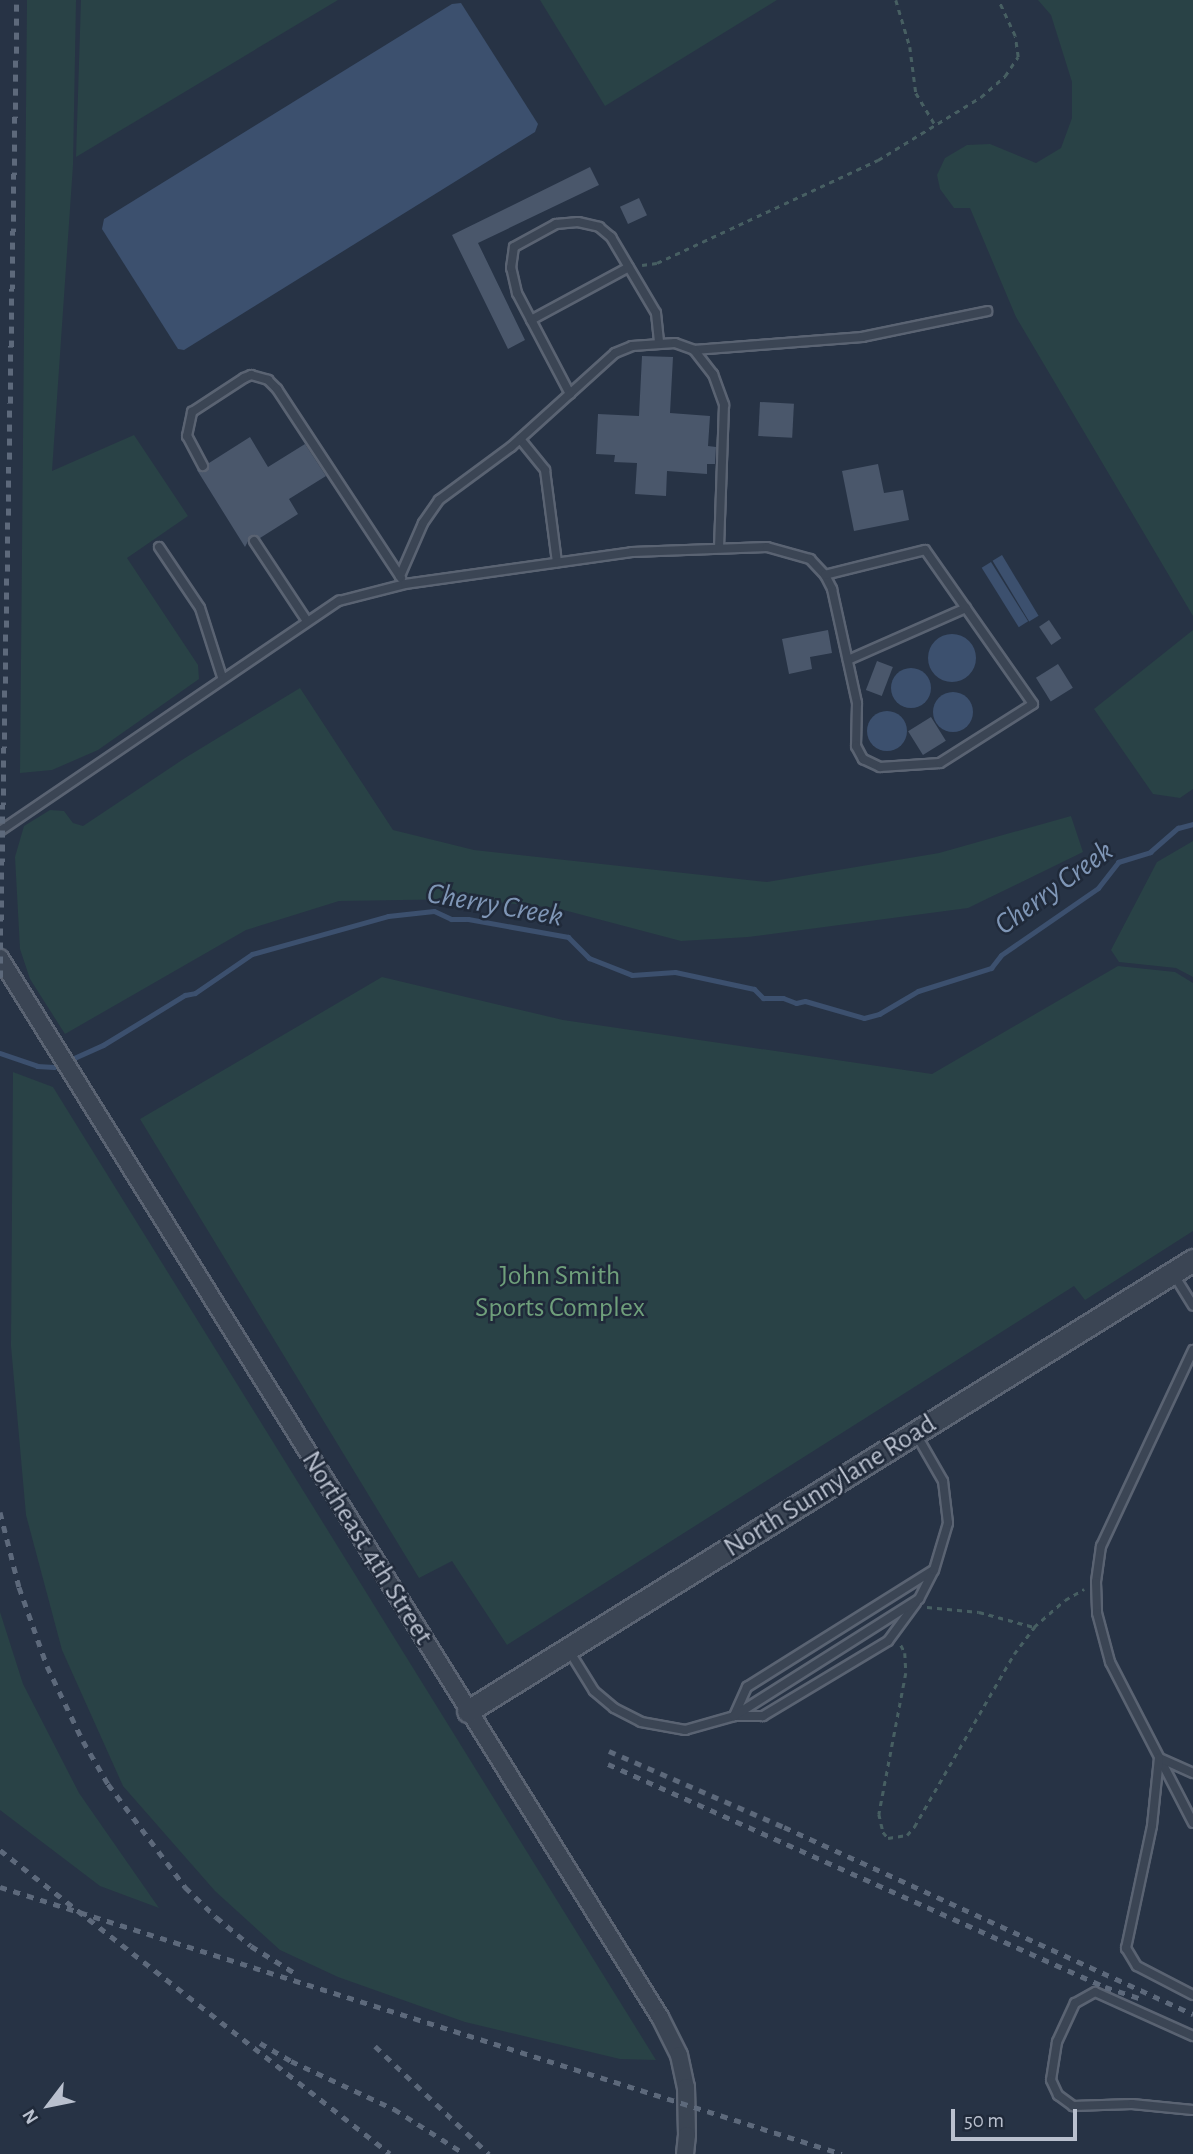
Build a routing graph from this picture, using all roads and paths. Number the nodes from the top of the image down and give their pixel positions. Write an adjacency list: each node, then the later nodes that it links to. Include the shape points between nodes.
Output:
1 (896, 0): 3 (path, via 910,47 916,93)
2 (998, 0): 3 (path, via 1015,36 1018,57 981,97)
3 (935, 125): 4 (path, via 878,160 657,264)
4 (629, 267): 6 (lane); 6 (lane, via 611,237 599,228 578,222 556,224 514,247 510,268); 7 (lane, via 656,313)
5 (987, 311): 8 (lane, via 862,337)
6 (531, 320): 9 (lane)
7 (659, 344): 8 (lane); 9 (lane, via 615,353)
8 (694, 350): 14 (lane, via 713,374 724,405)
9 (570, 394): 10 (lane)
10 (520, 439): 15 (lane, via 545,470); 17 (lane, via 439,500 423,523)
11 (203, 466): 17 (lane, via 187,436 192,412 251,375 268,380)
12 (254, 541): 19 (lane)
13 (159, 547): 21 (lane, via 200,608)
14 (719, 547): 15 (lane); 16 (lane, via 790,551 810,559)
15 (557, 562): 17 (lane)
16 (825, 575): 18 (lane, via 925,550); 20 (lane)
17 (403, 580): 19 (lane, via 340,601)
18 (966, 608): 20 (lane); 20 (lane, via 1033,704 940,764 880,767 863,759 856,746 857,703)
19 (307, 621): 21 (lane)
20 (848, 660)
21 (222, 677): 22 (lane)
22 (0, 831)
23 (0, 958): 35 (street, Northeast 4th Street)
24 (1193, 1260): 25 (street, North Sunnylane Road)
25 (1172, 1273): 26 (lane); 28 (street, North Sunnylane Road)
26 (1193, 1306)
27 (1193, 1350): 30 (lane, via 1101,1546)
28 (915, 1433): 29 (lane, via 943,1481 947,1502 946,1532); 34 (street, North Sunnylane Road)
29 (934, 1570): 31 (lane); 36 (lane, via 747,1687)
30 (1096, 1582): 32 (path, via 1065,1600); 37 (lane, via 1097,1613 1110,1662)
31 (916, 1603): 32 (path); 33 (lane); 36 (lane)
32 (1034, 1627): 33 (path, via 914,1827 898,1838 888,1838 879,1814 906,1673 905,1653)
33 (894, 1635): 36 (lane, via 763,1716)
34 (568, 1649): 35 (street, North Sunnylane Road); 36 (lane, via 594,1691 640,1722 685,1730)
35 (468, 1711): 43 (street, Northeast 4th Street, via 660,2017 679,2055 688,2105)
36 (734, 1716)
37 (1159, 1758): 38 (lane); 39 (lane); 40 (lane, via 1152,1826 1126,1948 1137,1966)
38 (1193, 1773)
39 (1193, 1824)
40 (1193, 1996)
41 (1193, 2036): 42 (lane, via 1095,1992 1075,2003 1057,2042 1051,2080 1058,2095 1073,2106 1132,2104)
42 (1193, 2110)
43 (685, 2154)

